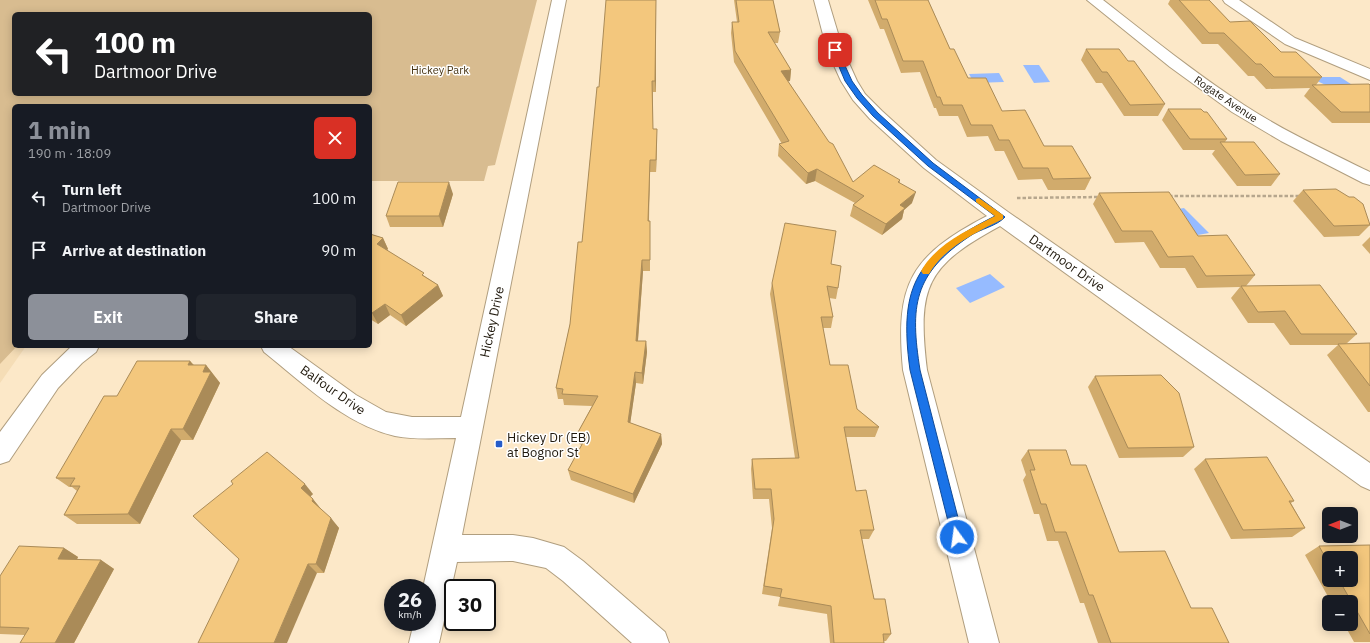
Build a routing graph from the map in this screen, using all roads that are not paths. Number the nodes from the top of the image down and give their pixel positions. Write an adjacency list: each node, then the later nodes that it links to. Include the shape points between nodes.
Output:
1 (558, 0): 10 (street, Hickey Drive)
2 (821, 0): 7 (street, Dartmoor Drive, via 840,63 859,97 930,164)
3 (1094, 0): 6 (street, Rogate Avenue, via 1196,80 1241,110)
4 (1230, 0): 5 (street, via 1290,41)
5 (1370, 74)
6 (1370, 180)
7 (1001, 217): 12 (street, Dartmoor Drive); 16 (street, via 969,232 928,266 915,292 910,319 915,370)
8 (86, 348): 11 (street, via 52,378)
9 (275, 348): 10 (street, Balfour Drive, via 343,400 372,417 393,425)
10 (470, 427): 13 (street, Hickey Drive)
11 (0, 454)
12 (1370, 478)
13 (445, 549): 14 (street, Hickey Drive); 15 (street, via 513,548 554,557 573,570)
14 (424, 643)
15 (654, 643)
16 (984, 643)

